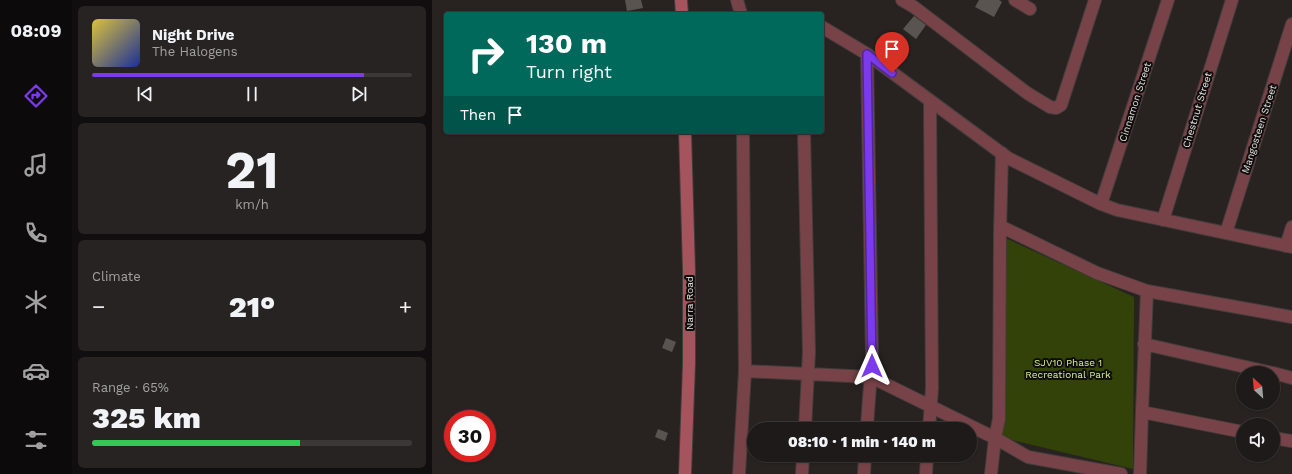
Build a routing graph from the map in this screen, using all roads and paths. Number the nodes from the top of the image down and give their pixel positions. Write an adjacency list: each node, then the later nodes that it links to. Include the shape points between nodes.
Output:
1 (681, 0): 9 (street)
2 (737, 0): 10 (street)
3 (902, 0): 5 (street, via 1027,93 1056,108 1061,105)
4 (1015, 0): 8 (street)
5 (1095, 0)
6 (1168, 0): 19 (street, Cinnamon Street)
7 (1232, 0): 20 (street, Chestnut Street)
8 (1030, 9)
9 (682, 12)
10 (740, 12)
11 (1292, 24): 23 (street, Mangosteen Street)
12 (824, 28): 13 (street)
13 (867, 54): 14 (street); 32 (street)
14 (930, 101): 18 (street); 34 (street)
15 (685, 134): 46 (street, Narra Road, via 690,364)
16 (743, 134): 29 (street)
17 (804, 134): 30 (street)
18 (1002, 153): 19 (street); 21 (street)
19 (1101, 204): 20 (street)
20 (1163, 220): 23 (street)
21 (1000, 226): 25 (street, via 1097,273); 40 (street, via 999,418)
22 (1292, 227): 24 (street)
23 (1226, 233): 24 (street)
24 (1289, 247)
25 (1147, 292): 26 (street); 27 (street)
26 (1292, 317)
27 (1144, 344): 28 (street); 35 (street)
28 (1241, 366)
29 (746, 371): 30 (street); 47 (street)
30 (808, 374): 32 (street); 36 (street)
31 (1280, 375): 33 (street)
32 (871, 377): 34 (street); 37 (street)
33 (1292, 378)
34 (930, 407): 38 (street); 40 (street)
35 (1142, 412): 39 (street); 53 (street)
36 (805, 422)
37 (867, 422)
38 (929, 422)
39 (1236, 431)
40 (995, 438): 51 (street); 52 (street, via 1028,457)
41 (1280, 439): 42 (street)
42 (1292, 441)
43 (803, 462): 48 (street)
44 (865, 462): 49 (street)
45 (927, 462): 50 (street)
46 (685, 474)
47 (739, 474)
48 (802, 474)
49 (864, 474)
50 (926, 474)
51 (991, 474)
52 (1121, 474)
53 (1140, 474)

